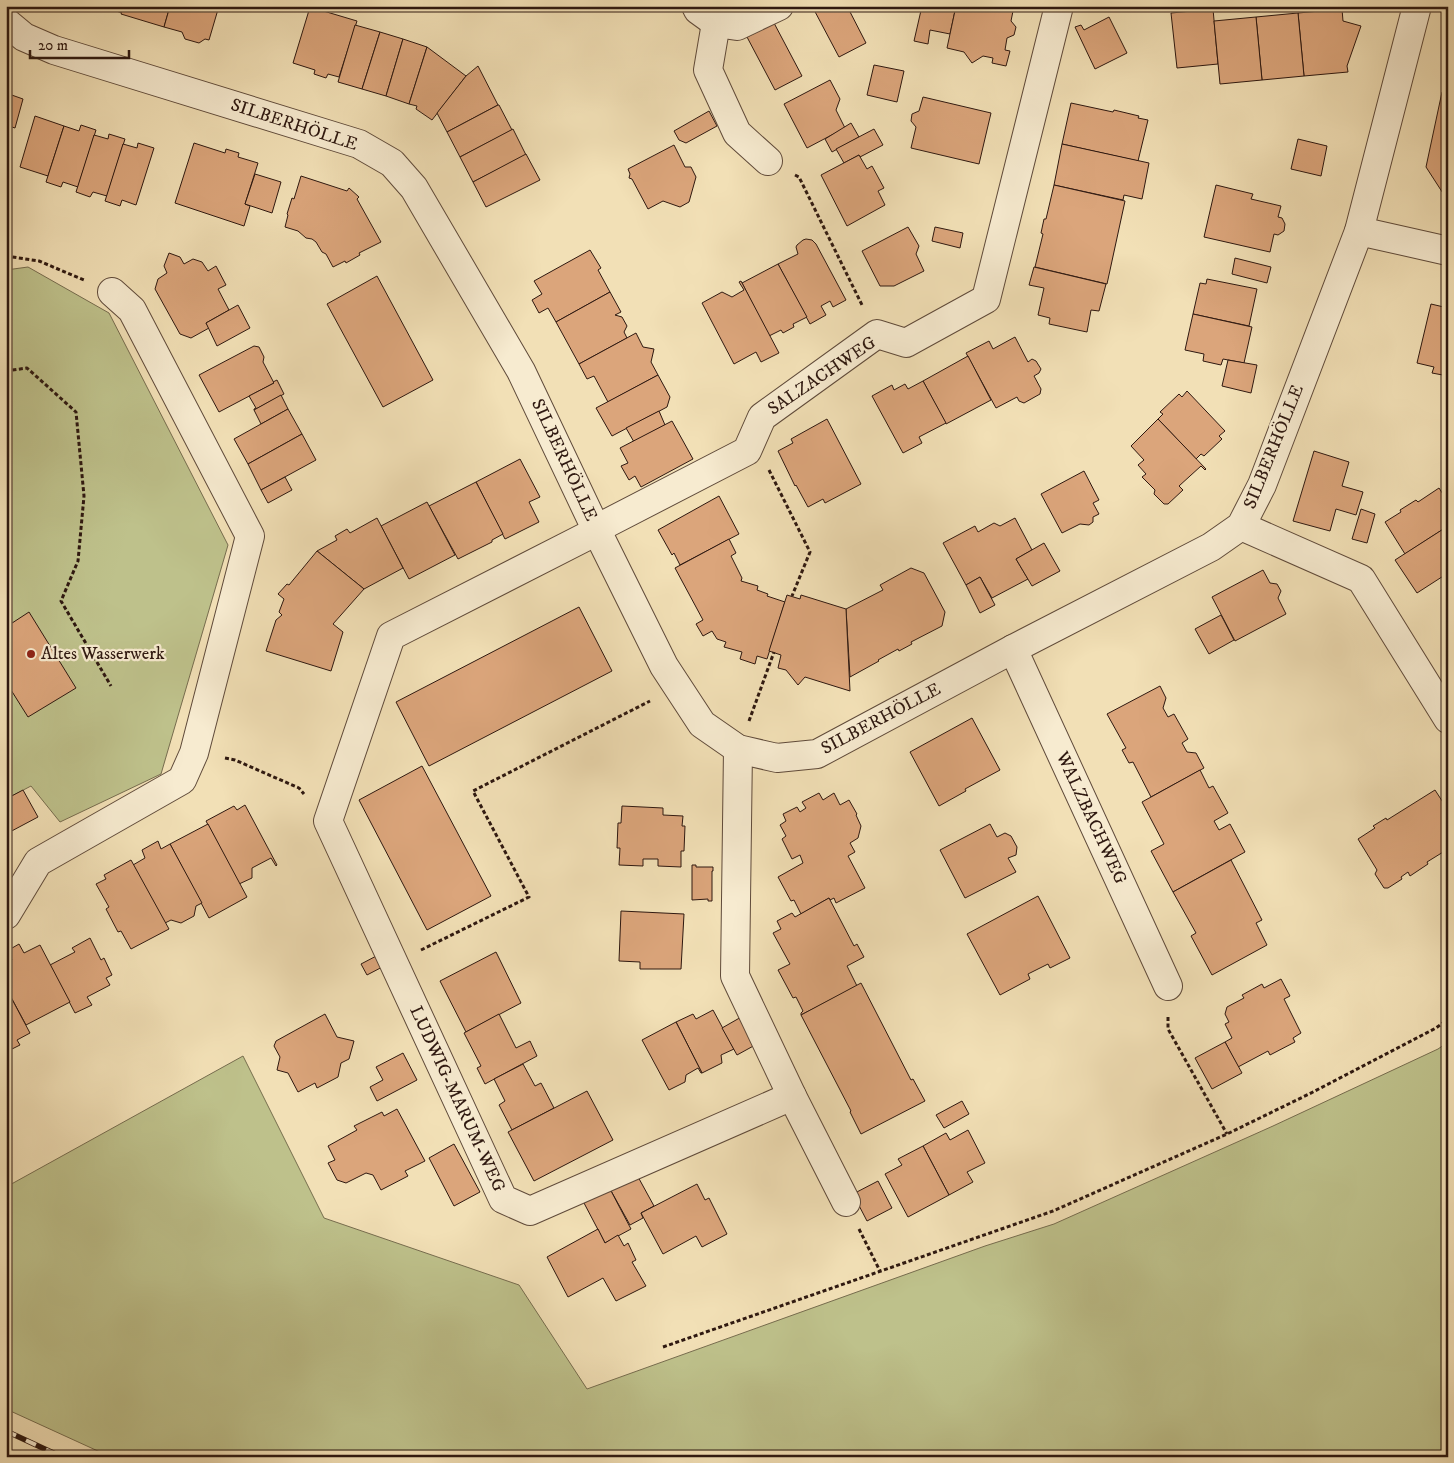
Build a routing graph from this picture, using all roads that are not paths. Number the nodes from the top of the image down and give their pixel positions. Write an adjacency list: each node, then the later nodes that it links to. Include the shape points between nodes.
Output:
1 (779, 6): 4 (street, via 738,26)
2 (1059, 6): 11 (street, SALZACHWEG, via 986,300 906,344 876,334 762,417 747,451)
3 (1417, 6): 7 (street, SILBERHÖLLE)
4 (706, 15): 6 (street, via 708,70 738,133)
5 (12, 34): 11 (street, SILBERHÖLLE, via 54,50 359,144 392,163 414,188 521,371)
6 (768, 160)
7 (1359, 230): 8 (street); 10 (street, SILBERHÖLLE, via 1262,485)
8 (1448, 250)
9 (112, 292): 16 (street, via 132,310 250,536 194,753 182,780 38,862)
10 (1241, 526): 12 (street, SILBERHÖLLE, via 1211,547); 13 (street, via 1361,580)
11 (597, 530): 14 (street, SILBERHÖLLE, via 664,666 702,724); 15 (street, SALZACHWEG, via 391,636)
12 (1013, 650): 14 (street, SILBERHÖLLE, via 817,754 777,758); 17 (street, WALZBACHWEG)
13 (1448, 719)
14 (738, 749): 18 (street, via 735,976)
15 (328, 821): 18 (street, LUDWIG-MARUM-WEG, via 503,1199 530,1211)
16 (6, 915)
17 (1168, 986)
18 (792, 1096): 19 (street)
19 (846, 1202)

